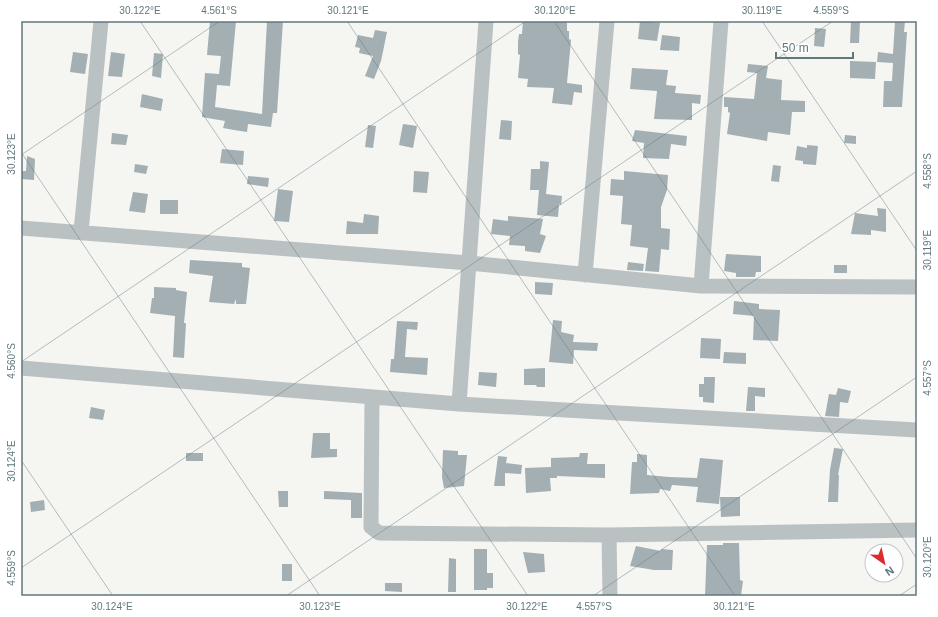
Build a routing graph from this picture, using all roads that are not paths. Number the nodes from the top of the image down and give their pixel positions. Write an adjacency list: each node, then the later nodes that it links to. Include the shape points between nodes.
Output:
1 (101, 21): 6 (street)
2 (486, 21): 7 (street)
3 (607, 21): 8 (street)
4 (721, 21): 9 (street)
5 (21, 228): 6 (street)
6 (81, 232): 7 (street)
7 (469, 263): 8 (street); 13 (street)
8 (585, 275): 9 (street)
9 (701, 286): 10 (street)
10 (917, 287)
11 (21, 368): 12 (street)
12 (372, 397): 13 (street); 16 (street, via 371,527 379,533)
13 (459, 404): 14 (street)
14 (917, 430)
15 (917, 530): 16 (street)
16 (609, 535): 17 (street)
17 (610, 596)

